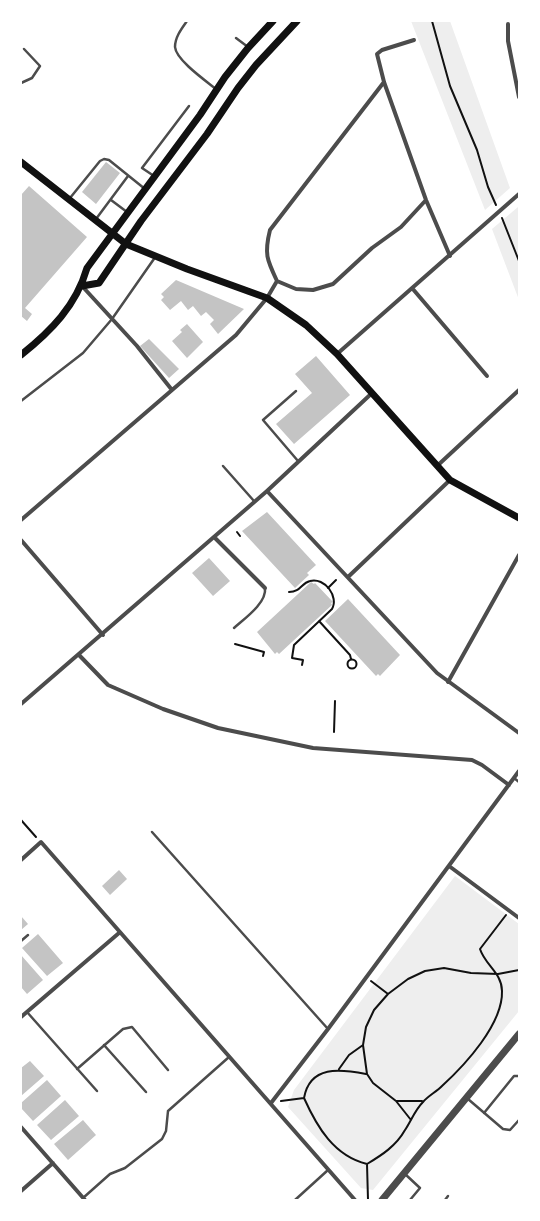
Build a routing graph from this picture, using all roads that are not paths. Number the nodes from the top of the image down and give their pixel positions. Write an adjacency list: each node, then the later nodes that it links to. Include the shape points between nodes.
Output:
1 (187, 21): 11 (lane, via 178,34 175,47 180,57)
2 (273, 21): 7 (main road)
3 (297, 21): 25 (main road, via 238,88)
4 (508, 24): 12 (street, via 508,42)
5 (236, 38): 7 (lane)
6 (414, 40): 9 (street, via 377,54)
7 (248, 48): 11 (main road)
8 (24, 49): 10 (lane, via 40,66 32,78)
9 (384, 82): 20 (street); 28 (street, via 270,230 265,247)
10 (21, 83)
11 (217, 89): 16 (main road)
12 (519, 97)
13 (189, 106): 16 (lane, via 142,168)
14 (21, 162): 21 (main road)
15 (128, 176): 17 (lane); 19 (lane); 21 (lane, via 109,160 104,159)
16 (154, 177): 17 (main road)
17 (145, 189): 22 (main road)
18 (519, 194): 27 (street)
19 (111, 200): 22 (lane); 23 (lane)
20 (426, 200): 27 (street); 28 (street, via 401,227 372,248 333,284 313,290 296,289)
21 (68, 201): 23 (main road)
22 (128, 212): 24 (main road)
23 (95, 221): 24 (main road)
24 (113, 234): 25 (main road); 29 (main road, via 87,268)
25 (126, 244): 26 (main road); 29 (main road, via 98,283)
26 (156, 256): 31 (main road); 32 (lane)
27 (450, 256): 30 (street)
28 (277, 281): 31 (street)
29 (82, 286): 32 (street); 34 (main road, via 49,332)
30 (412, 288): 33 (street); 35 (street)
31 (267, 298): 33 (main road, via 306,325); 36 (street, via 236,335)
32 (112, 319): 36 (street); 40 (lane, via 83,353)
33 (337, 354): 39 (main road)
34 (21, 355)
35 (487, 376)
36 (172, 390): 48 (street)
37 (519, 390): 43 (street)
38 (296, 391): 41 (lane, via 263,420)
39 (371, 394): 41 (street); 43 (main road)
40 (21, 401)
41 (298, 462): 45 (street)
42 (223, 466): 46 (lane)
43 (437, 466): 44 (main road)
44 (450, 480): 47 (main road); 52 (street)
45 (267, 491): 46 (street); 52 (street)
46 (255, 502): 49 (street)
47 (519, 518)
48 (21, 520)
49 (214, 537): 53 (street); 55 (street)
50 (21, 540): 55 (street)
51 (519, 555): 57 (street)
52 (348, 577): 57 (street)
53 (265, 588): 54 (lane, via 266,592 260,602)
54 (234, 628)
55 (103, 635): 56 (street)
56 (79, 655): 58 (street); 63 (street, via 108,685 188,719 313,748 472,760)
57 (448, 682): 59 (street)
58 (21, 704)
59 (519, 733)
60 (519, 771): 61 (street)
61 (514, 778): 62 (lane); 63 (street)
62 (519, 782)
63 (509, 785): 66 (street)
64 (152, 832): 73 (lane)
65 (21, 860): 68 (street, via 41,842)
66 (449, 866): 67 (street); 73 (street)
67 (519, 918)
68 (119, 933): 71 (street); 76 (street)
69 (28, 935): 70 (lane)
70 (21, 941)
71 (27, 1012): 72 (street); 77 (lane)
72 (21, 1017)
73 (328, 1029): 83 (street)
74 (519, 1034): 82 (street)
75 (104, 1045): 77 (lane); 78 (lane, via 123,1029 132,1027); 81 (lane)
76 (230, 1057): 83 (street); 92 (lane, via 168,1112 166,1131 162,1139 125,1168 110,1174)
77 (77, 1069): 80 (lane)
78 (168, 1070)
79 (519, 1076): 84 (lane, via 514,1076)
80 (97, 1091)
81 (146, 1092)
82 (467, 1098): 84 (lane); 89 (street)
83 (271, 1103): 88 (street)
84 (484, 1113): 85 (lane, via 503,1130 510,1130)
85 (519, 1120)
86 (21, 1127): 87 (street)
87 (53, 1163): 90 (street); 92 (street)
88 (328, 1170): 93 (lane); 94 (street)
89 (404, 1173): 95 (street); 96 (lane, via 420,1188)
90 (21, 1191)
91 (448, 1196): 97 (lane)
92 (84, 1199)
93 (295, 1200)
94 (355, 1200)
95 (382, 1200)
96 (410, 1200)
97 (445, 1200)

